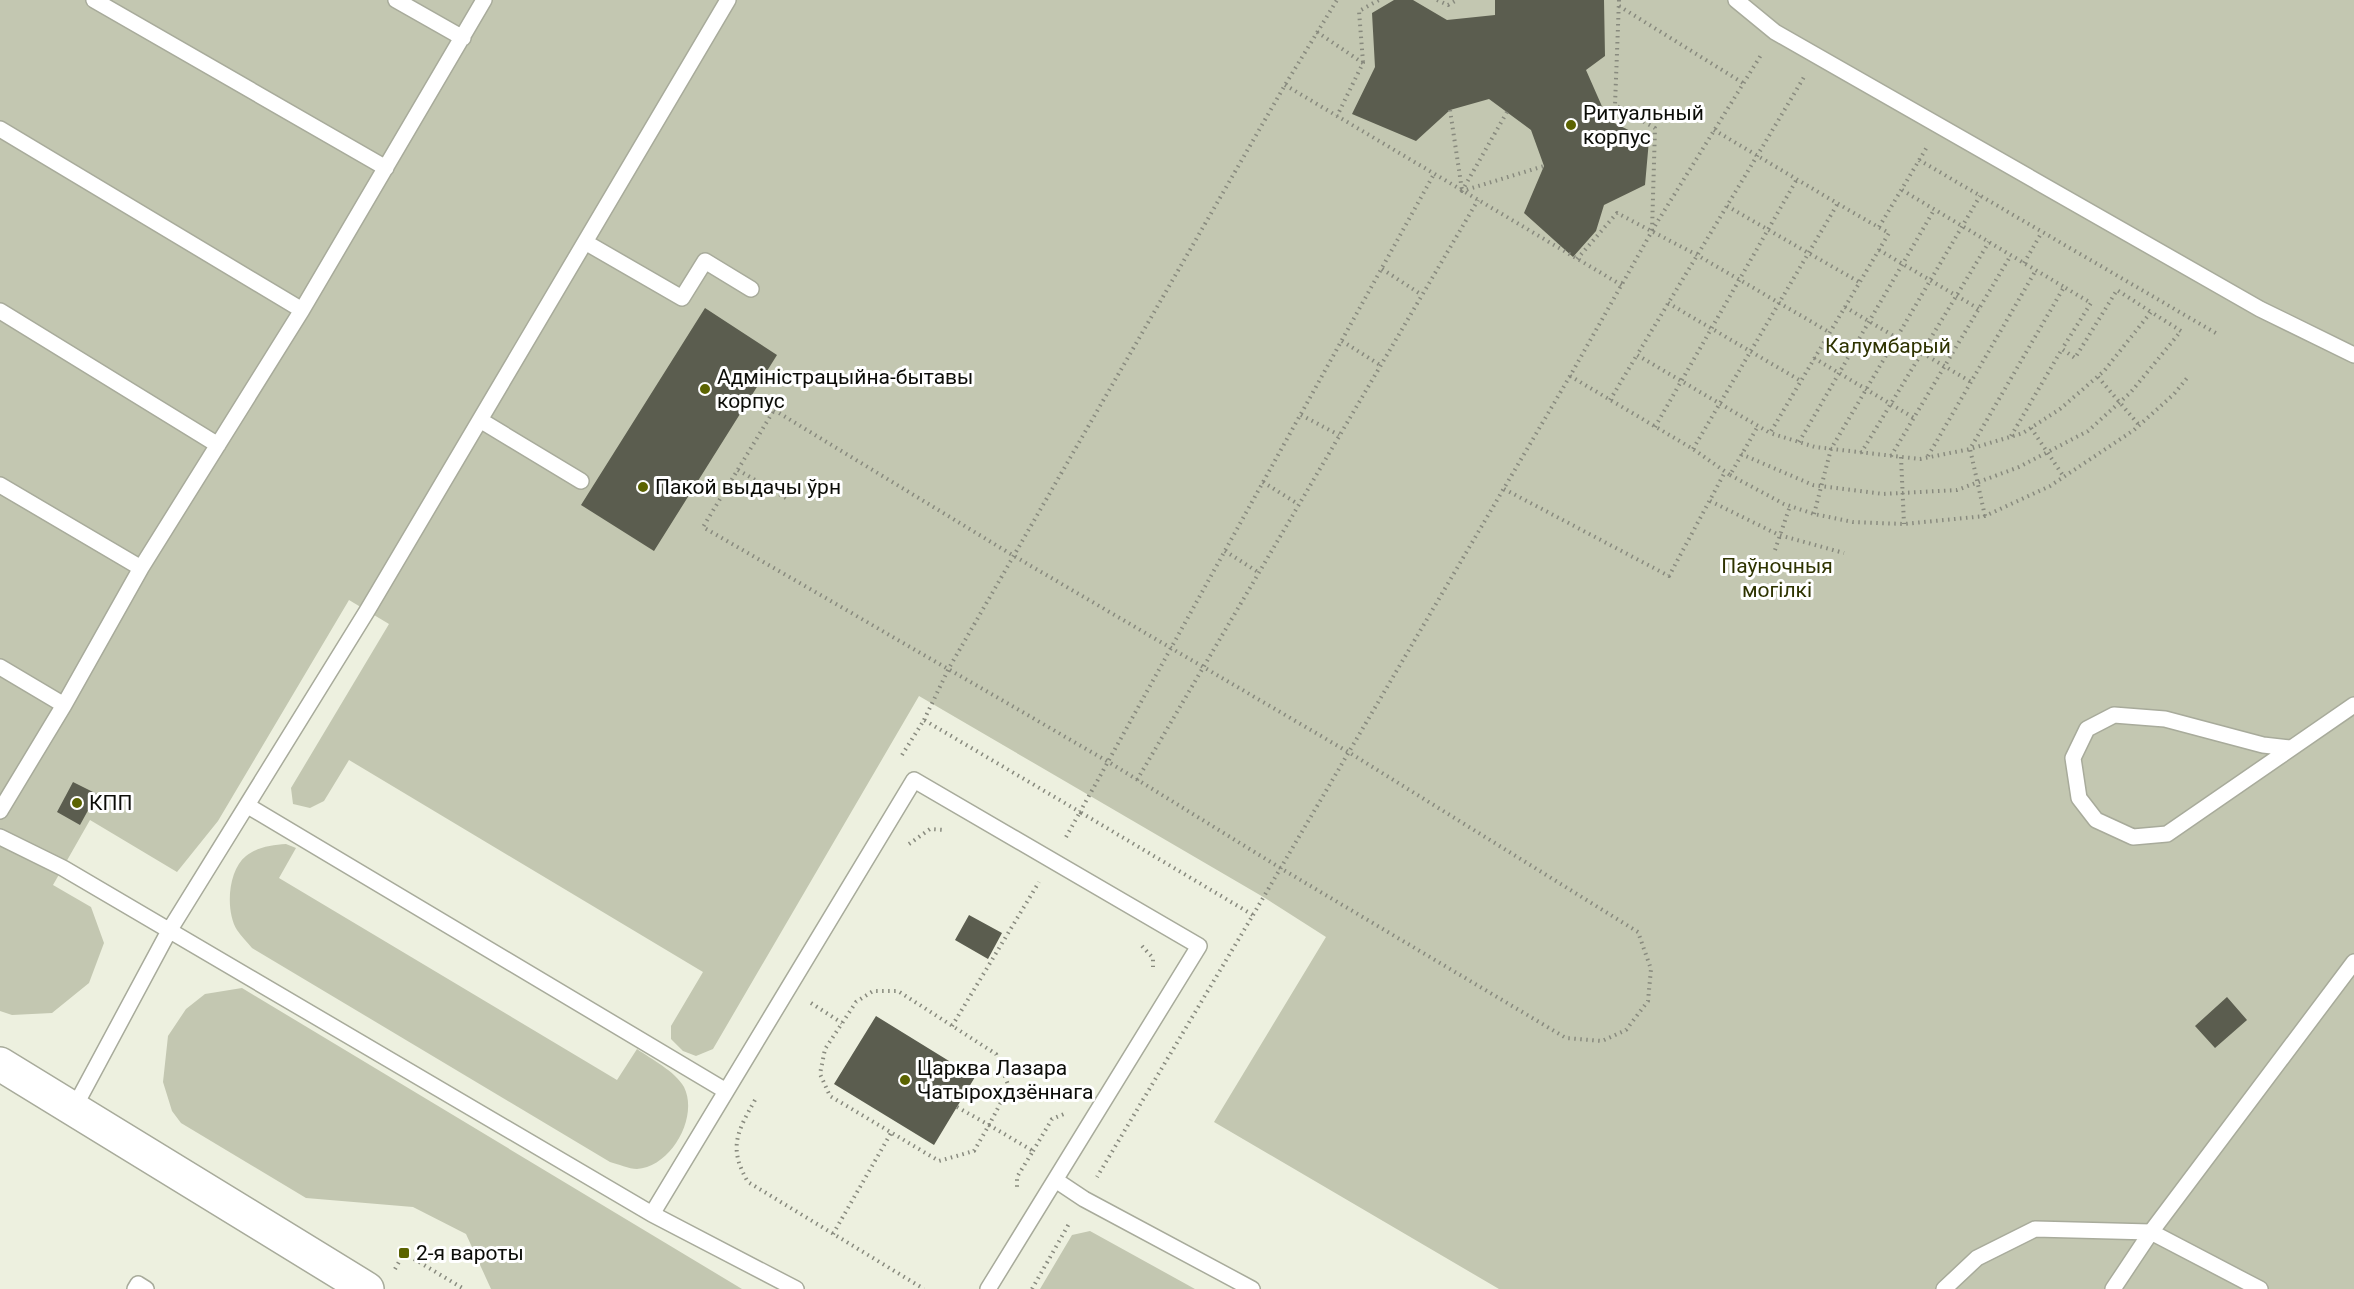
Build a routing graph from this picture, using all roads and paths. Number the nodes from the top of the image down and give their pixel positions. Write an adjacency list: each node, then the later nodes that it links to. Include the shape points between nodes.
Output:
1 (94, 0): 27 (lane)
2 (396, 0): 13 (lane)
3 (484, 0): 13 (lane)
4 (728, 0): 42 (lane)
5 (1337, 0): 11 (path)
6 (1379, 0): 14 (path, via 1359,11)
7 (1437, 0): 8 (path, via 1448,5)
8 (1458, 0)
9 (1736, 0): 12 (lane)
10 (1619, 3): 16 (path); 40 (path, via 1615,105 1655,128)
11 (1317, 32): 14 (path); 17 (path)
12 (1775, 32): 16 (path); 78 (lane, via 2259,309)
13 (463, 38): 27 (lane)
14 (1363, 63): 20 (path)
15 (1806, 73): 24 (path)
16 (1743, 83): 22 (path)
17 (1286, 85): 20 (path); 136 (path)
18 (1450, 110): 31 (path)
19 (1507, 112): 31 (path)
20 (1337, 116): 28 (path)
21 (0, 129): 66 (lane)
22 (1714, 130): 24 (path); 40 (path)
23 (1918, 140): 25 (path, via 1928,146)
24 (1757, 156): 29 (path); 35 (path)
25 (1919, 160): 30 (path); 32 (path)
26 (1544, 166): 31 (path)
27 (387, 168): 66 (lane)
28 (1434, 174): 31 (path); 51 (path)
29 (1797, 179): 34 (path); 39 (path)
30 (1902, 190): 36 (path); 38 (path)
31 (1462, 191): 33 (path)
32 (1980, 196): 37 (path); 41 (path)
33 (1478, 200): 48 (path); 59 (path)
34 (1838, 203): 38 (path); 45 (path)
35 (1727, 206): 39 (path); 46 (path)
36 (1934, 210): 37 (path); 50 (path)
37 (1962, 226): 43 (path); 54 (path)
38 (1880, 227): 44 (path, via 1889,232)
39 (1769, 229): 45 (path); 53 (path)
40 (1652, 231): 46 (path); 48 (path, via 1617,213); 56 (path)
41 (2042, 232): 49 (path); 71 (path)
42 (585, 242): 58 (lane, via 681,298 705,261); 96 (lane)
43 (1989, 242): 47 (path); 60 (path)
44 (1879, 250): 50 (path); 55 (path)
45 (1809, 253): 55 (path); 62 (path)
46 (1697, 255): 53 (path); 61 (path)
47 (2011, 255): 49 (path); 64 (path)
48 (1577, 259): 56 (path)
49 (2024, 263): 52 (path)
50 (1902, 264): 54 (path); 68 (path)
51 (1382, 269): 59 (path); 73 (path)
52 (2036, 270): 57 (path); 88 (path)
53 (1739, 280): 62 (path); 69 (path)
54 (1930, 280): 60 (path); 72 (path)
55 (1859, 282): 63 (path)
56 (1623, 286): 83 (path)
57 (2064, 287): 74 (path, via 2091,303); 106 (path)
58 (751, 289)
59 (1422, 295): 80 (path)
60 (1956, 296): 64 (path); 76 (path)
61 (1668, 303): 69 (path); 77 (path)
62 (1779, 303): 70 (path); 75 (path)
63 (1845, 307): 68 (path); 70 (path)
64 (1979, 309): 81 (path)
65 (0, 310): 105 (lane)
66 (302, 310): 105 (lane)
67 (2151, 312): 74 (path, via 2117,290 2075,358); 84 (path); 91 (path, via 2181,331)
68 (1869, 321): 72 (path); 82 (path)
69 (1712, 328): 75 (path); 86 (path)
70 (1829, 332): 79 (path)
71 (2219, 335)
72 (1897, 338): 76 (path); 89 (path)
73 (1342, 340): 80 (path); 94 (path)
74 (2062, 349): 103 (path)
75 (1750, 351): 87 (path); 92 (path)
76 (1922, 353): 81 (path); 93 (path)
77 (1637, 355): 86 (path); 90 (path)
78 (2354, 355)
79 (1814, 358): 82 (path); 87 (path)
80 (1380, 365): 102 (path)
81 (1945, 366): 88 (path); 95 (path)
82 (1839, 373): 89 (path); 104 (path)
83 (1570, 376): 90 (path); 123 (path)
84 (2097, 376): 91 (path); 100 (path, via 2060,409)
85 (2187, 378): 97 (path)
86 (1682, 381): 92 (path); 99 (path)
87 (1801, 381): 101 (path)
88 (1971, 382): 114 (path)
89 (1866, 389): 93 (path); 108 (path)
90 (1610, 400): 99 (path)
91 (2120, 403): 97 (path); 109 (path, via 2088,431)
92 (1720, 404): 98 (path); 107 (path)
93 (1890, 404): 95 (path); 110 (path)
94 (1301, 415): 102 (path); 119 (path)
95 (1914, 418): 112 (path)
96 (480, 420): 118 (lane); 151 (lane)
97 (2139, 425): 117 (path)
98 (1758, 426): 101 (path); 111 (path)
99 (1655, 427): 107 (path)
100 (2031, 428): 103 (path); 109 (path)
101 (1770, 433): 104 (path)
102 (1339, 435): 127 (path)
103 (2011, 436): 106 (path)
104 (1799, 442): 108 (path)
105 (218, 445): 137 (lane)
106 (1970, 448): 114 (path); 120 (path)
107 (1693, 449): 116 (path)
108 (1831, 449): 110 (path); 122 (path)
109 (2047, 452): 117 (path); 120 (path)
110 (1861, 453): 112 (path)
111 (1741, 454): 116 (path); 122 (path)
112 (1891, 456): 113 (path)
113 (1900, 457): 114 (path); 124 (path)
114 (1927, 457)
115 (738, 470): 125 (path); 136 (path, via 774,410); 142 (path, via 703,527)
116 (1727, 473): 126 (path); 128 (path)
117 (2064, 477): 130 (path)
118 (581, 481)
119 (1263, 482): 127 (path); 134 (path)
120 (1978, 482): 124 (path, via 1957,489); 130 (path)
121 (0, 485): 137 (lane)
122 (1822, 485): 124 (path); 129 (path)
123 (1504, 489): 126 (path, via 1669,576); 147 (path)
124 (1902, 493): 131 (path)
125 (786, 498)
126 (1710, 501): 132 (path)
127 (1298, 504): 138 (path)
128 (1790, 506): 129 (path); 132 (path)
129 (1814, 514): 131 (path, via 1854,522)
130 (1985, 516): 131 (path)
131 (1904, 524)
132 (1779, 535): 133 (path); 135 (path)
133 (1775, 550)
134 (1225, 551): 138 (path); 139 (path)
135 (1844, 553)
136 (1014, 556): 139 (path); 142 (path)
137 (141, 568): 143 (lane)
138 (1258, 572): 140 (path)
139 (1171, 648): 140 (path); 149 (path)
140 (1203, 666): 147 (path); 150 (path)
141 (0, 667): 143 (lane)
142 (949, 668): 145 (path); 149 (path)
143 (64, 705): 152 (lane)
144 (2354, 705): 146 (lane)
145 (924, 720): 148 (path); 149 (path, via 1080,812)
146 (2289, 748): 146 (lane, via 2167,834 2133,837 2096,820 2079,798 2073,758 2087,729 2114,715 2164,719)
147 (1350, 753): 156 (path); 156 (path, via 1638,932 1651,969 1648,1001 1626,1030 1602,1041 1566,1038)
148 (899, 760)
149 (1107, 761): 150 (path)
150 (1137, 780): 156 (path)
151 (248, 806): 161 (lane); 171 (lane)
152 (0, 811)
153 (950, 830): 155 (path, via 930,829)
154 (0, 837): 161 (lane, via 63,868)
155 (906, 847)
156 (1282, 869): 160 (path)
157 (1029, 877): 158 (path)
158 (1038, 883): 159 (path); 169 (path)
159 (1048, 889)
160 (1253, 915)
161 (169, 931): 174 (lane); 181 (lane)
162 (1133, 941): 164 (path, via 1153,958)
163 (2354, 962): 182 (lane)
164 (1153, 972)
165 (816, 994): 166 (path)
166 (811, 1003): 167 (path); 168 (path)
167 (806, 1012)
168 (842, 1023): 169 (path, via 856,1002 873,991 898,991); 177 (path, via 825,1049 820,1074 830,1096)
169 (952, 1026): 176 (path, via 996,1054 1009,1088)
170 (0, 1064): 174 (main road)
171 (726, 1090): 180 (lane, via 914,780 1199,946); 181 (lane)
172 (756, 1099): 183 (path, via 739,1130 737,1164 748,1182)
173 (957, 1107): 176 (path)
174 (74, 1108): 187 (main road)
175 (1073, 1110): 179 (path, via 1052,1119)
176 (989, 1125): 177 (path, via 974,1151 939,1161); 178 (path)
177 (891, 1133): 183 (path)
178 (1024, 1147)
179 (1033, 1151)
180 (1056, 1181): 191 (lane); 192 (lane)
181 (652, 1214): 189 (lane)
182 (2151, 1232): 193 (lane, via 2035,1229 1977,1258); 194 (lane); 195 (lane)
183 (833, 1234): 190 (path)
184 (404, 1253): 188 (path)
185 (135, 1289): 186 (lane, via 138,1284)
186 (146, 1289)
187 (367, 1289)
188 (464, 1289)
189 (796, 1289)
190 (924, 1289)
191 (988, 1289)
192 (1252, 1289)
193 (1944, 1289)
194 (2113, 1289)
195 (2259, 1289)

